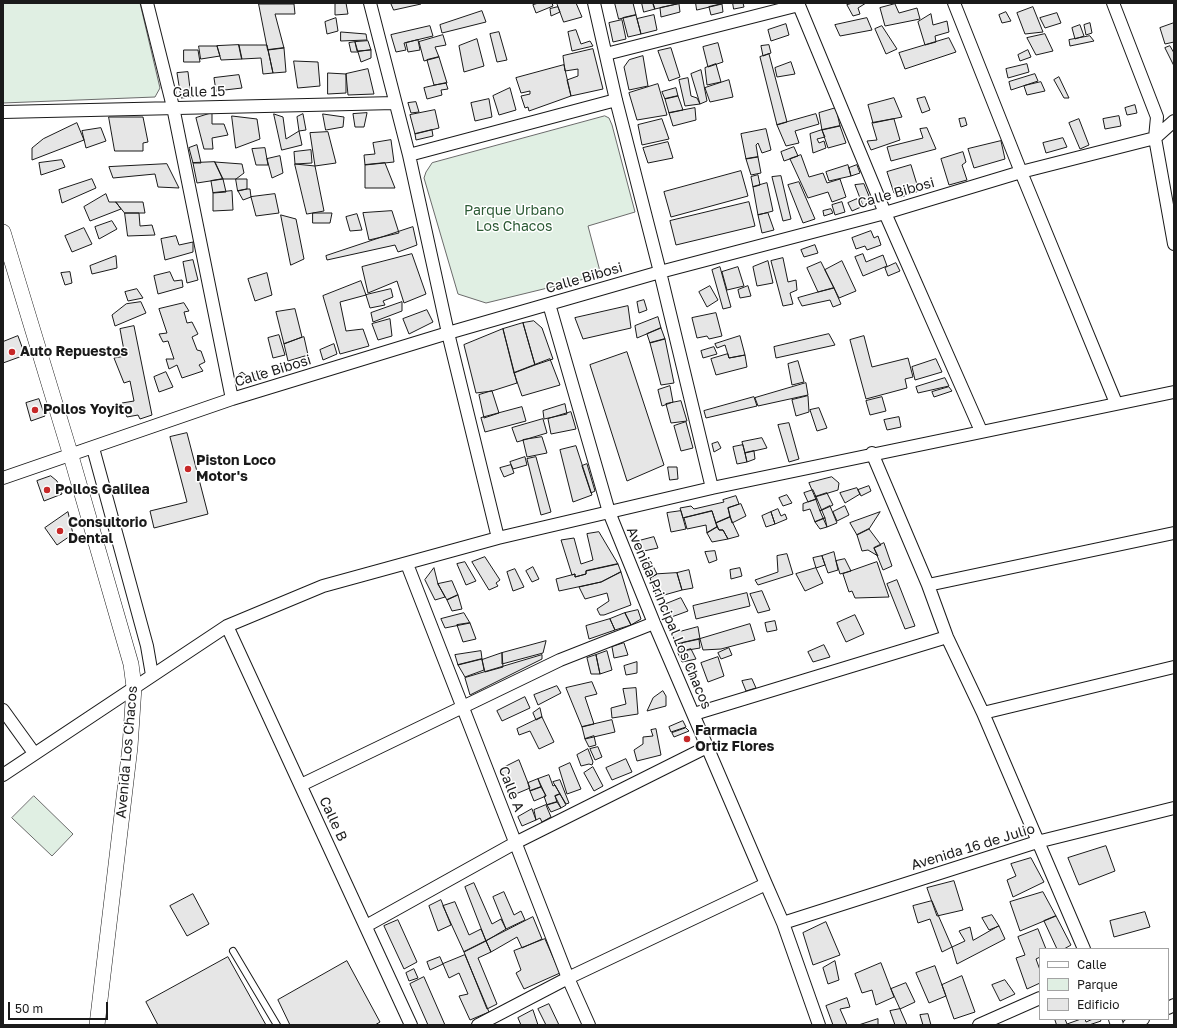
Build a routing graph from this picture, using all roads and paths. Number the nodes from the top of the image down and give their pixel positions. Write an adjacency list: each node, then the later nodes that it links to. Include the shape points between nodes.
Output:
1 (147, 3): 10 (street)
2 (370, 3): 9 (street)
3 (594, 3): 7 (street)
4 (954, 3): 15 (street)
5 (1114, 3): 13 (street, via 1157,117)
6 (798, 4): 7 (street); 16 (street)
7 (606, 54): 8 (street)
8 (616, 100): 14 (street); 19 (street)
9 (395, 103): 10 (street, Calle 15); 14 (street)
10 (173, 107): 11 (street, Calle 15); 23 (street)
11 (3, 112)
12 (1174, 120): 13 (street, Calle Bibosi)
13 (1155, 138): 15 (street, Calle Bibosi); 18 (street)
14 (409, 155): 21 (street)
15 (1021, 172): 16 (street, Calle Bibosi); 24 (street)
16 (885, 213): 19 (street, Calle Bibosi); 25 (street)
17 (3, 235): 28 (street, Avenida Los Chacos)
18 (1174, 244)
19 (660, 272): 20 (street, Calle Bibosi); 30 (street)
20 (549, 304): 21 (street, Calle Bibosi); 31 (street, Avenida Principal Los Chacos)
21 (448, 333): 23 (street, Calle Bibosi); 33 (street)
22 (1174, 392): 24 (street)
23 (232, 399): 26 (street, Calle Bibosi)
24 (1116, 403): 25 (street)
25 (980, 431): 27 (street)
26 (93, 448): 28 (street, Calle Bibosi); 40 (street, via 147,646)
27 (872, 454): 30 (street); 35 (street)
28 (71, 456): 29 (street, Calle Bibosi); 41 (street, Avenida Los Chacos, via 131,664)
29 (3, 478)
30 (712, 488): 31 (street)
31 (609, 512): 33 (street); 36 (street, Avenida Principal Los Chacos)
32 (1174, 533): 35 (street)
33 (498, 538): 34 (street)
34 (407, 564): 37 (street, via 323,586); 42 (street, Calle A)
35 (928, 585): 38 (street)
36 (654, 623): 42 (street, via 560,660); 44 (street, Avenida Principal Los Chacos)
37 (227, 626): 40 (street); 49 (street, Calle B)
38 (947, 637): 44 (street); 45 (street)
39 (1174, 667): 45 (street)
40 (152, 675): 41 (street)
41 (134, 687): 47 (street); 61 (street, Avenida Los Chacos, via 130,747)
42 (463, 708): 49 (street); 52 (street, Calle A)
43 (3, 710): 47 (street)
44 (694, 714): 46 (street, Avenida Principal Los Chacos)
45 (983, 714): 51 (street)
46 (707, 747): 52 (street); 53 (street, Avenida Principal Los Chacos)
47 (34, 753): 48 (street)
48 (3, 775)
49 (301, 785): 55 (street, Calle B)
50 (1174, 808): 51 (street, Avenida 16 de Julio)
51 (1037, 842): 54 (street, Avenida 16 de Julio); 56 (street)
52 (516, 843): 55 (street); 58 (street, Calle A)
53 (766, 884): 54 (street, Avenida Principal Los Chacos); 58 (street)
54 (782, 923): 66 (street, Avenida Principal Los Chacos)
55 (366, 926): 63 (street, Calle B)
56 (1084, 948)
57 (233, 951): 62 (lane)
58 (568, 978): 64 (street); 65 (street, Calle A)
59 (1039, 998): 67 (street)
60 (1141, 1020): 68 (street)
61 (97, 1025)
62 (277, 1025)
63 (411, 1025)
64 (478, 1025)
65 (589, 1025)
66 (819, 1025)
67 (979, 1025)
68 (1129, 1025)

